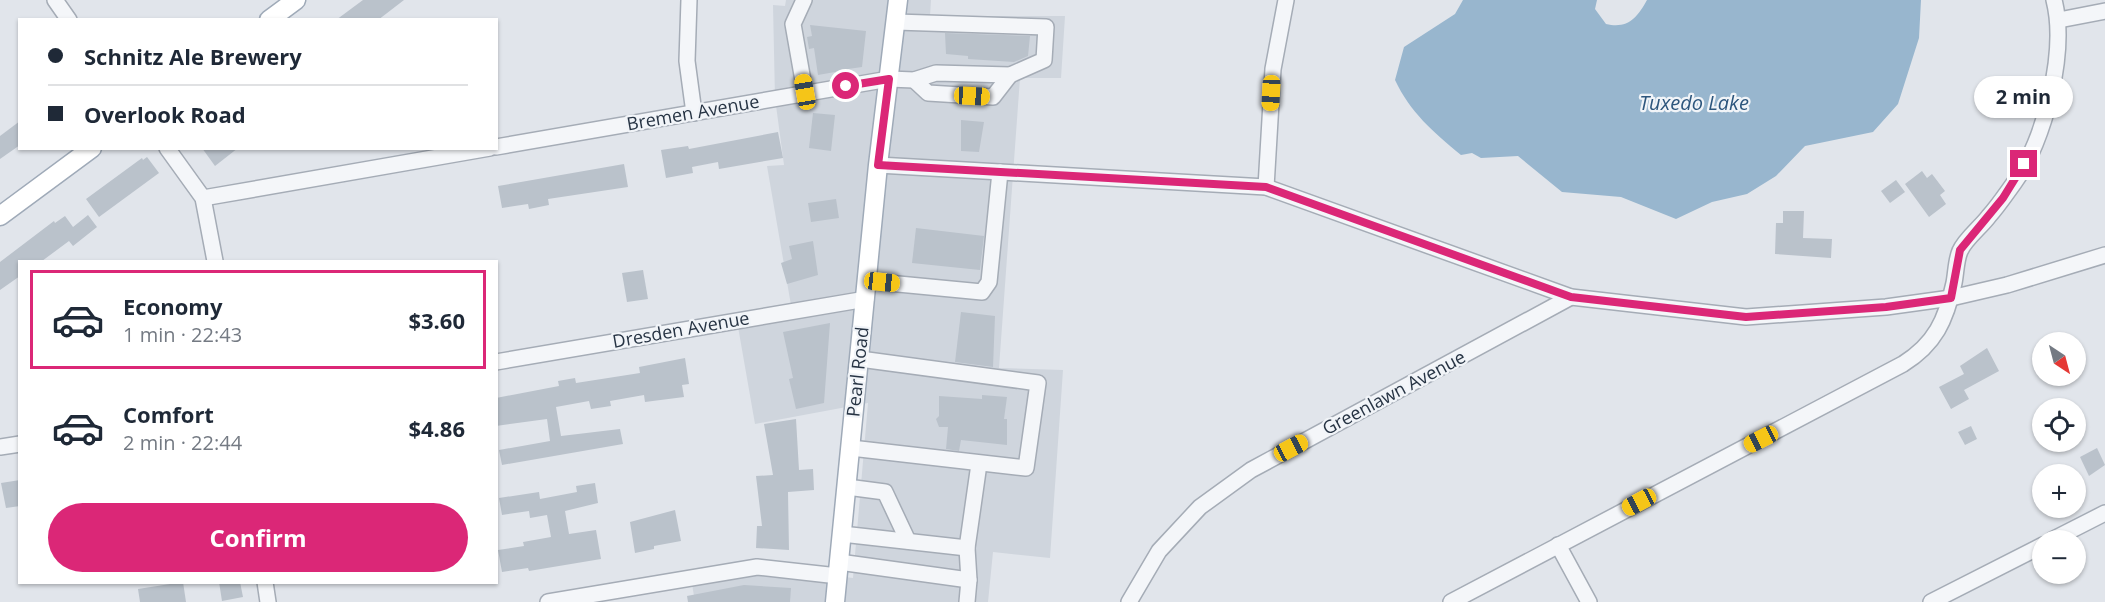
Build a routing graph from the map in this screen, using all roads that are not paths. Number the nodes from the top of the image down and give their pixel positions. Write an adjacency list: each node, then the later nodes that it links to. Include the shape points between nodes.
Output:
1 (55, 0): 9 (street)
2 (296, 0): 10 (main road)
3 (689, 0): 17 (street, via 687,61)
4 (804, 0): 16 (street, via 793,24)
5 (898, 0): 12 (main road, Pearl Road)
6 (1286, 0): 24 (street, via 1273,69)
7 (2054, 0): 11 (street)
8 (2105, 11): 11 (street)
9 (68, 18)
10 (272, 18)
11 (2059, 21): 31 (street, via 2055,64 2032,149 2016,180 1960,250)
12 (896, 22): 13 (street, via 1046,27 1044,60); 14 (main road, Pearl Road)
13 (1010, 75): 15 (street, via 936,73); 15 (street, via 993,97 928,93)
14 (889, 79): 15 (street, Bremen Avenue); 16 (street, Bremen Avenue); 22 (main road, Pearl Road)
15 (914, 80)
16 (805, 92): 17 (street, Bremen Avenue)
17 (694, 113): 18 (street, Bremen Avenue)
18 (498, 147)
19 (89, 150): 26 (main road)
20 (168, 150): 25 (street)
21 (479, 150): 25 (street)
22 (878, 165): 23 (street); 29 (main road, Pearl Road)
23 (1000, 172): 24 (street); 29 (street, Dresden Avenue, via 989,282 982,292)
24 (1266, 187): 30 (street)
25 (203, 198): 28 (street)
26 (0, 216)
27 (2105, 255): 31 (street)
28 (215, 260)
29 (867, 290): 32 (main road, Pearl Road); 33 (street, Dresden Avenue)
30 (1571, 297): 31 (street, via 1746,317); 53 (street, Greenlawn Avenue, via 1251,470 1200,507 1159,551)
31 (1951, 298): 43 (street, via 1935,337 1911,359)
32 (860, 359): 36 (main road, Pearl Road); 37 (street, via 1038,383 1026,468)
33 (498, 362)
34 (18, 444): 35 (street)
35 (0, 447)
36 (851, 448): 37 (street); 38 (main road, Pearl Road)
37 (980, 464): 44 (street)
38 (847, 487): 41 (main road, Pearl Road); 42 (street, via 885,492)
39 (2105, 513): 40 (street)
40 (2072, 530)
41 (842, 534): 42 (street); 46 (main road, Pearl Road)
42 (908, 541): 44 (street)
43 (1558, 545): 54 (street); 55 (street)
44 (967, 548): 47 (street)
45 (2032, 551): 56 (street)
46 (839, 569): 47 (street); 50 (street, via 757,567); 51 (main road, Pearl Road)
47 (969, 580): 52 (street)
48 (265, 584): 49 (street)
49 (268, 602)
50 (548, 602)
51 (835, 602)
52 (967, 602)
53 (1129, 602)
54 (1451, 602)
55 (1589, 602)
56 (1931, 602)

